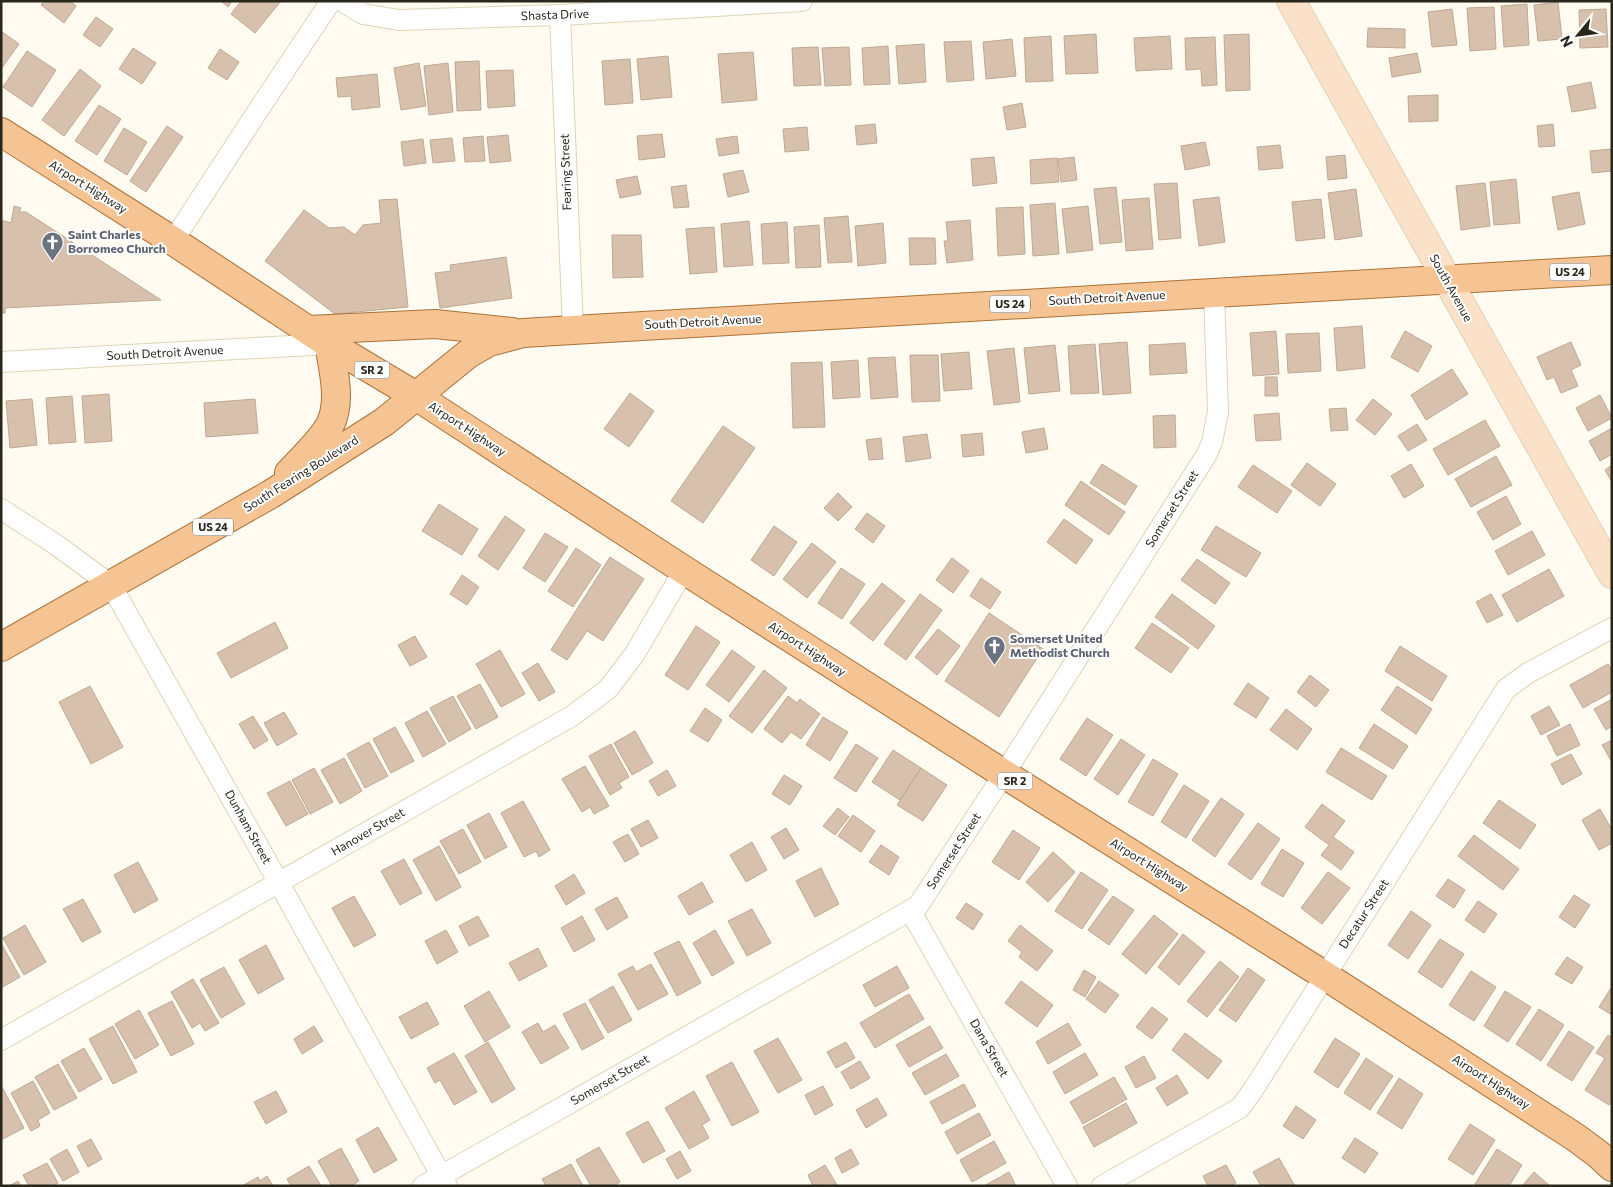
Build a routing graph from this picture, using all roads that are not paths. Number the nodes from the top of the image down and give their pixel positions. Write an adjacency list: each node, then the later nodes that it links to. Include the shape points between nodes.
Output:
1 (331, 1): 7 (street)
2 (342, 1): 5 (street, Shasta Drive, via 363,14 400,20)
3 (802, 1): 5 (street, Shasta Drive)
4 (1291, 1): 9 (street, South Avenue)
5 (560, 15): 11 (street, Fearing Street)
6 (1, 132): 7 (main road, Airport Highway / SR 2)
7 (173, 242): 13 (main road, Airport Highway / SR 2)
8 (1612, 270): 9 (main road, South Detroit Avenue / US 24)
9 (1447, 280): 10 (main road, South Detroit Avenue / US 24); 19 (street, South Avenue)
10 (1214, 292): 11 (main road, South Detroit Avenue / US 24); 23 (street, Somerset Street, via 1218,412 1212,442)
11 (573, 330): 12 (main road, South Fearing Boulevard / US 24)
12 (523, 333): 13 (main road, via 434,324); 15 (main road, South Fearing Boulevard / US 24, via 489,342 468,354)
13 (318, 337): 14 (street, South Detroit Avenue); 15 (main road, Airport Highway / SR 2); 16 (main road, via 334,371 334,414 329,426)
14 (1, 362)
15 (416, 396): 16 (main road, South Fearing Boulevard / US 24, via 384,422); 18 (main road, Airport Highway / SR 2)
16 (271, 494): 20 (main road, South Fearing Boulevard / US 24)
17 (1, 509): 20 (street, Dunham Street)
18 (684, 570): 23 (main road, Airport Highway / SR 2); 24 (street, Hanover Street, via 634,655 608,689 572,716)
19 (1612, 574)
20 (111, 585): 22 (main road, South Fearing Boulevard / US 24); 24 (street, Dunham Street)
21 (1612, 628): 26 (street, Decatur Street, via 1528,673 1506,689)
22 (1, 646)
23 (1004, 774): 25 (street, Somerset Street, via 918,906); 26 (main road, Airport Highway / SR 2)
24 (279, 883): 27 (street, Hanover Street); 29 (street, Dunham Street)
25 (910, 910): 29 (street, Somerset Street); 31 (street, Dana Street)
26 (1324, 975): 28 (main road, Airport Highway / SR 2, via 1575,1137); 32 (street, Decatur Street, via 1240,1108)
27 (1, 1040)
28 (1612, 1167)
29 (444, 1181): 30 (street, Somerset Street)
30 (423, 1186)
31 (1067, 1186)
32 (1102, 1186)

